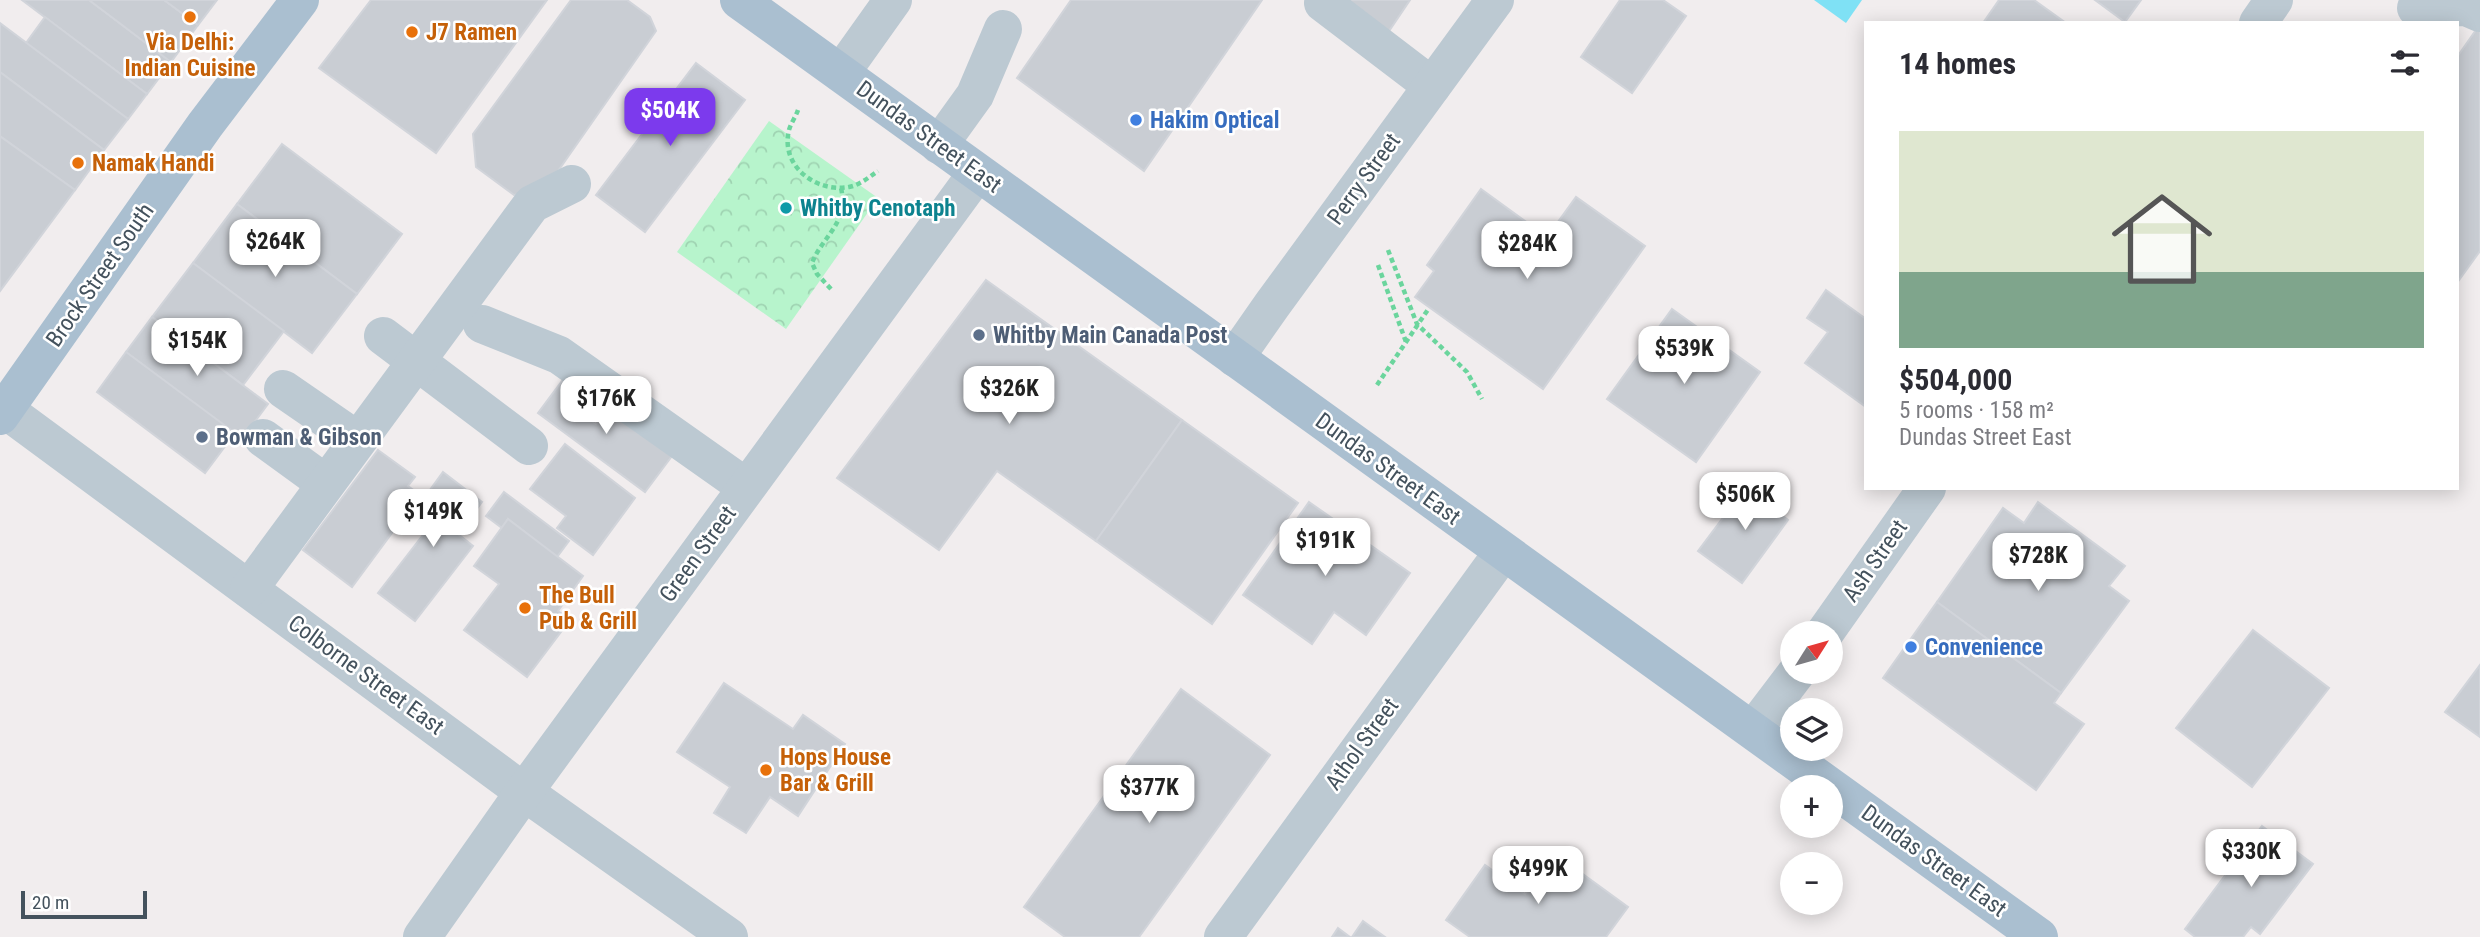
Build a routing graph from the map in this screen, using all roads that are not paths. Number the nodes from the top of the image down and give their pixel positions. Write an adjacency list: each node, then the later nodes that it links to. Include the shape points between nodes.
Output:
1 (300, 0): 21 (main road, Brock Street South)
2 (739, 0): 11 (main road, Dundas Street East)
3 (893, 0): 11 (street)
4 (1495, 0): 12 (street, Perry Street)
5 (2274, 0): 9 (street)
6 (1323, 3): 12 (street)
7 (2417, 10): 8 (street, via 2466,7)
8 (2480, 13)
9 (2259, 21)
10 (1003, 29): 13 (street, via 975,95)
11 (841, 73): 13 (main road, Dundas Street East)
12 (1432, 86): 18 (street, Perry Street)
13 (939, 145): 14 (main road, Dundas Street East)
14 (977, 173): 18 (main road, Dundas Street East); 26 (street, Green Street)
15 (572, 184): 19 (street, via 532,204)
16 (482, 324): 26 (street, via 559,355)
17 (383, 336): 19 (street)
18 (1235, 358): 28 (main road, Dundas Street East)
19 (416, 360): 23 (street); 24 (street)
20 (283, 389): 23 (street)
21 (2, 410): 29 (street, Colborne Street East)
22 (263, 438): 25 (street)
23 (357, 440): 25 (street)
24 (529, 446)
25 (325, 483): 29 (street)
26 (746, 487): 33 (street, Green Street)
27 (1926, 490): 30 (street, Ash Street)
28 (1503, 552): 32 (main road, Dundas Street East); 36 (street, Athol Street)
29 (249, 589): 33 (street, Colborne Street East)
30 (1833, 621)
31 (1788, 684): 32 (street)
32 (1753, 730): 37 (main road, Dundas Street East)
33 (524, 792): 34 (street, Green Street); 35 (street, Colborne Street East)
34 (422, 937)
35 (729, 937)
36 (1223, 937)
37 (2039, 937)

